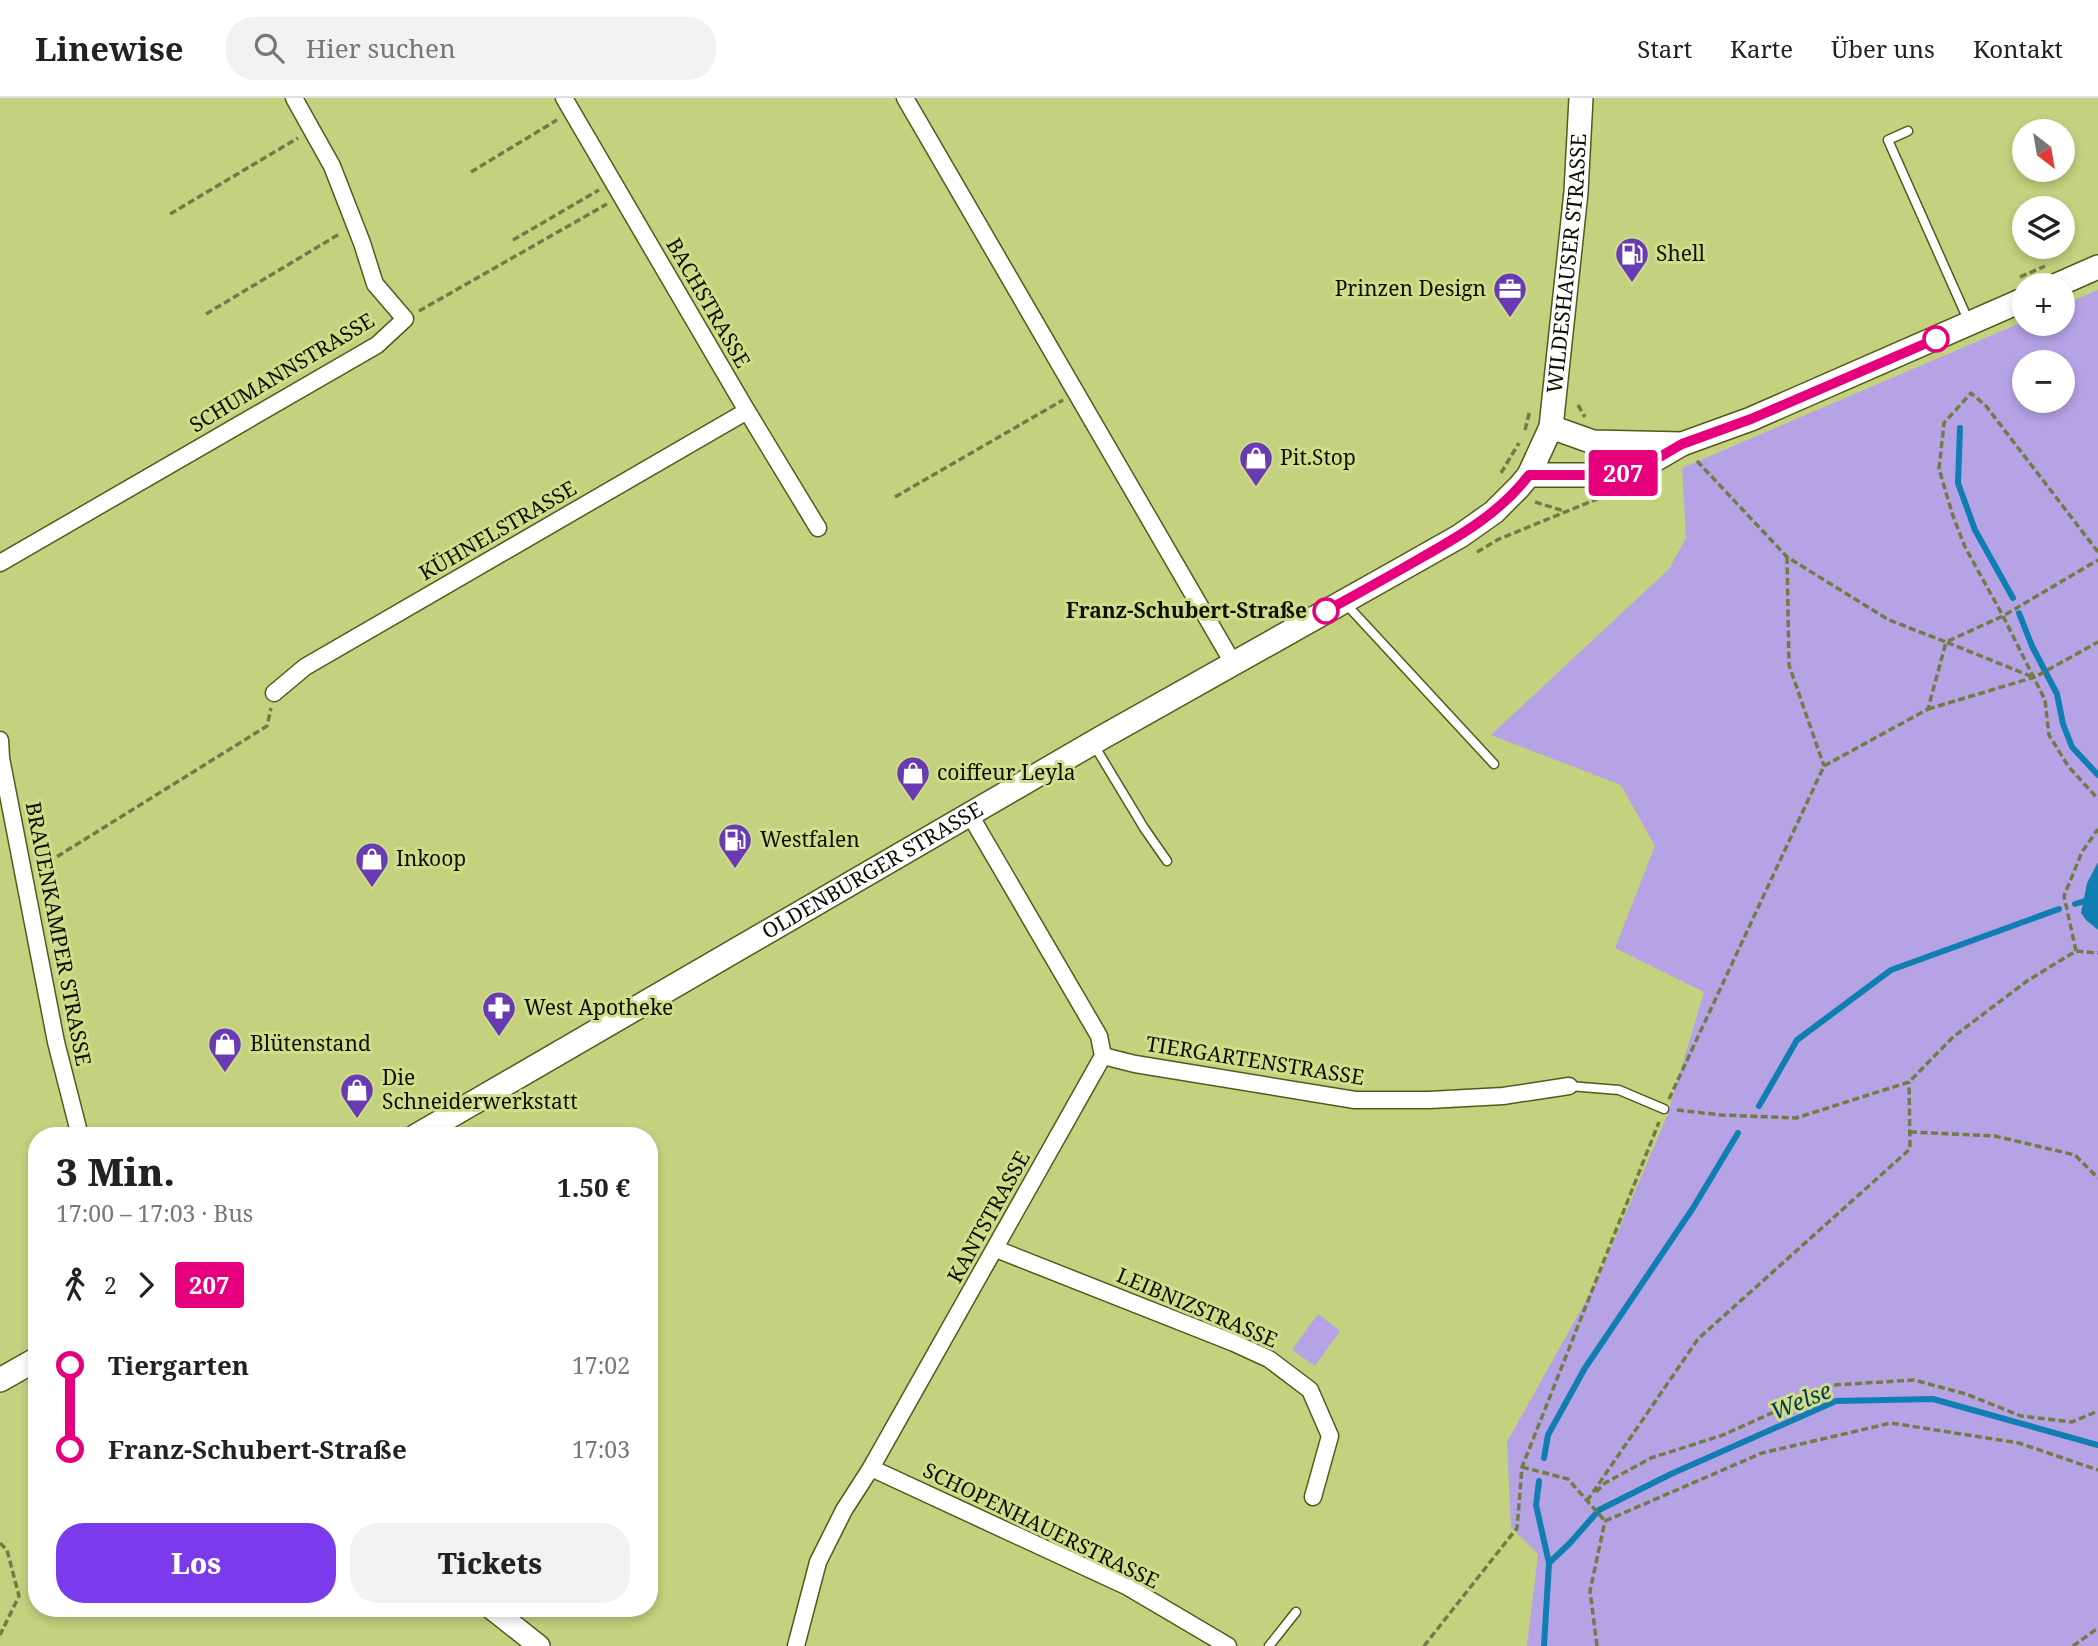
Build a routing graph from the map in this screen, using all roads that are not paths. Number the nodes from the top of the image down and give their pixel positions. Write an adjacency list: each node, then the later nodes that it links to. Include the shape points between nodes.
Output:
1 (294, 98): 15 (street, SCHUMANNSTRASSE, via 332,166 375,284 405,319 377,345)
2 (905, 98): 17 (street)
3 (1581, 98): 11 (main road, WILDESHAUSER STRASSE, via 1576,192)
4 (568, 105): 10 (street, BACHSTRASSE)
5 (1908, 131): 9 (lane, via 1888,140)
6 (2098, 267): 7 (main road)
7 (2064, 273)
8 (2012, 294): 9 (main road)
9 (1970, 323): 12 (main road, via 1751,419)
10 (747, 411): 14 (street, BACHSTRASSE); 18 (street, KÜHNELSTRASSE, via 305,667)
11 (1551, 427): 12 (main road, via 1593,442); 13 (main road, OLDENBURGER STRASSE)
12 (1682, 444): 13 (main road, via 1619,475)
13 (1529, 475): 16 (main road, OLDENBURGER STRASSE, via 1494,512 1460,536)
14 (818, 528)
15 (0, 563)
16 (1343, 602): 17 (main road, OLDENBURGER STRASSE); 21 (lane)
17 (1233, 663): 20 (main road, OLDENBURGER STRASSE)
18 (274, 693)
19 (0, 740): 27 (street, BRAUENKAMPER STRASSE, via 56,1042)
20 (1092, 743): 22 (main road, OLDENBURGER STRASSE); 23 (lane)
21 (1494, 764)
22 (970, 815): 24 (street, via 1099,1036); 28 (main road, OLDENBURGER STRASSE)
23 (1167, 861)
24 (1103, 1056): 25 (street, TIERGARTENSTRASSE, via 1355,1100 1503,1096); 29 (street, KANTSTRASSE)
25 (1569, 1086): 26 (lane, via 1619,1090)
26 (1664, 1109)
27 (78, 1127)
28 (432, 1127)
29 (996, 1249): 32 (street, KANTSTRASSE); 33 (street, LEIBNIZSTRASSE, via 1234,1343 1269,1359 1310,1390 1330,1436)
30 (28, 1364): 31 (main road)
31 (0, 1380)
32 (871, 1468): 37 (street, KANTSTRASSE, via 818,1562); 38 (street, SCHOPENHAUERSTRASSE, via 1128,1587)
33 (1313, 1497)
34 (1296, 1612): 39 (lane)
35 (502, 1617): 36 (street)
36 (539, 1646)
37 (796, 1646)
38 (1228, 1646)
39 (1269, 1646)

